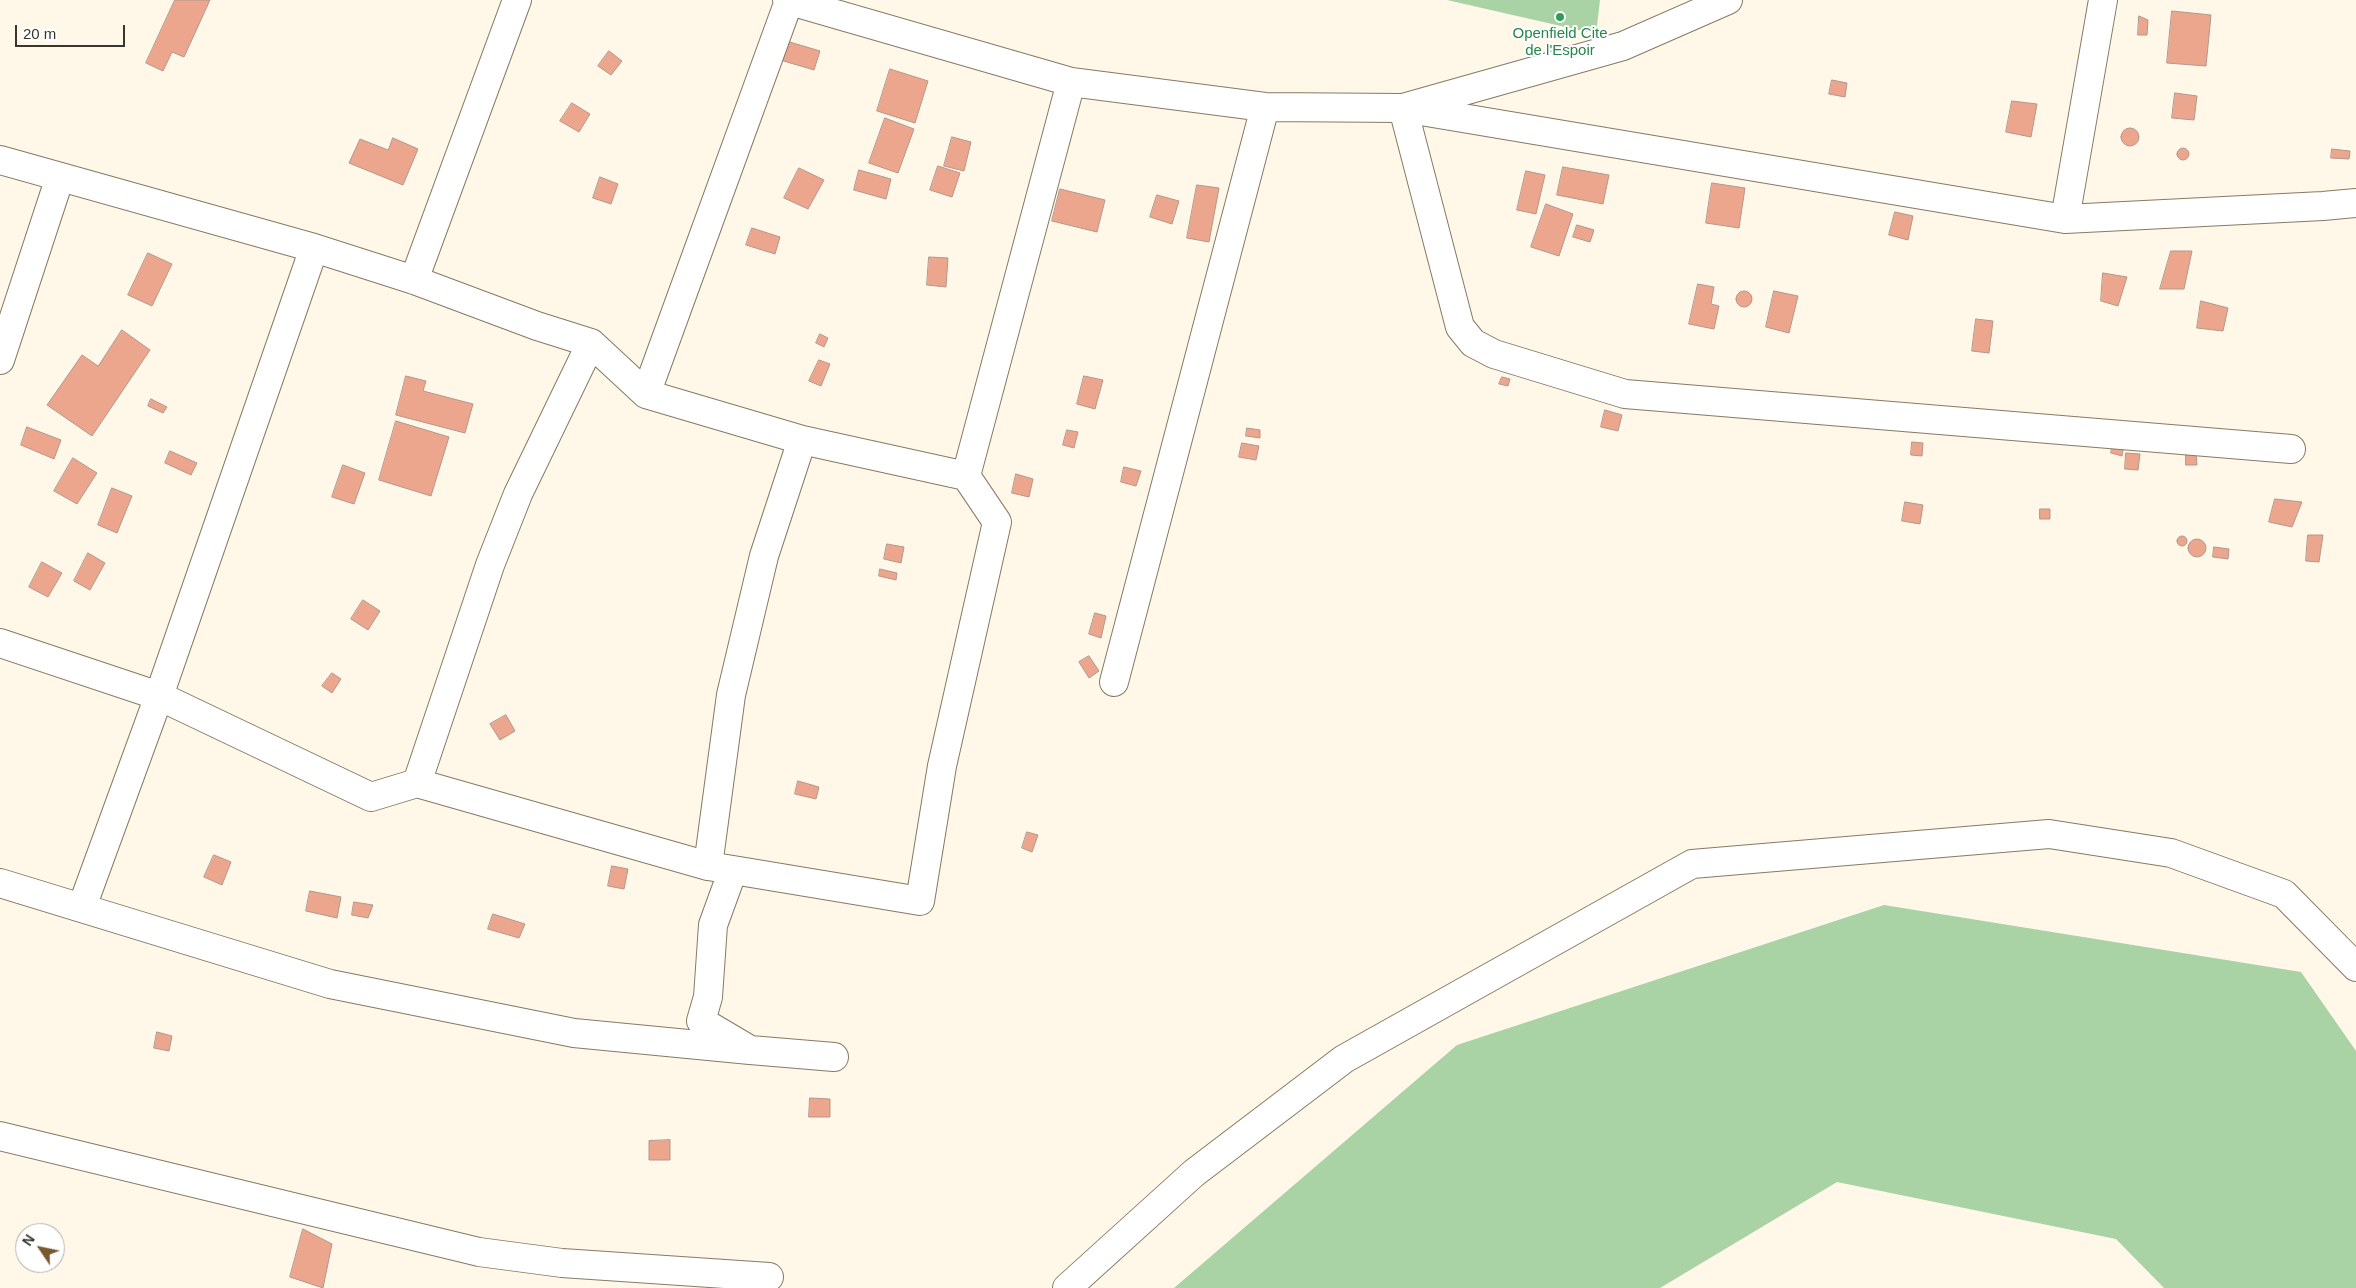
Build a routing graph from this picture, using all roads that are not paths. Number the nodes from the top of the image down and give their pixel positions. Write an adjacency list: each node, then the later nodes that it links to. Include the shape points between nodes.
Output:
1 (517, 0): 13 (street)
2 (788, 0): 5 (street); 16 (street)
3 (1728, 0): 7 (street, via 1624,46)
4 (2103, 0): 11 (street)
5 (1070, 82): 6 (street); 19 (street)
6 (1265, 107): 7 (street); 21 (street)
7 (1403, 108): 11 (street); 18 (street, via 1460,327 1473,343 1494,354 1625,394)
8 (0, 160): 9 (street)
9 (60, 177): 12 (street); 15 (street)
10 (2356, 202): 11 (street)
11 (2065, 219)
12 (314, 248): 13 (street); 22 (street)
13 (414, 280): 14 (street)
14 (591, 343): 16 (street); 23 (street, via 518,494 490,565)
15 (0, 360)
16 (646, 394): 17 (street)
17 (802, 440): 19 (street); 24 (street, via 764,556 731,695)
18 (2291, 449)
19 (966, 476): 24 (street, via 997,522 942,766 920,901)
20 (0, 643): 22 (street)
21 (1114, 682)
22 (159, 696): 23 (street, via 371,797); 26 (street)
23 (417, 783): 24 (street)
24 (720, 868): 28 (street, via 708,997 701,1021)
25 (0, 883): 26 (street)
26 (82, 907): 28 (street, via 330,984 574,1033)
27 (2356, 967): 32 (street, via 2284,894 2171,853 2049,834 1692,864 1344,1059 1194,1173)
28 (750, 1050): 29 (street)
29 (834, 1057)
30 (0, 1136): 31 (street, via 479,1252 562,1264)
31 (770, 1277)
32 (1066, 1288)

